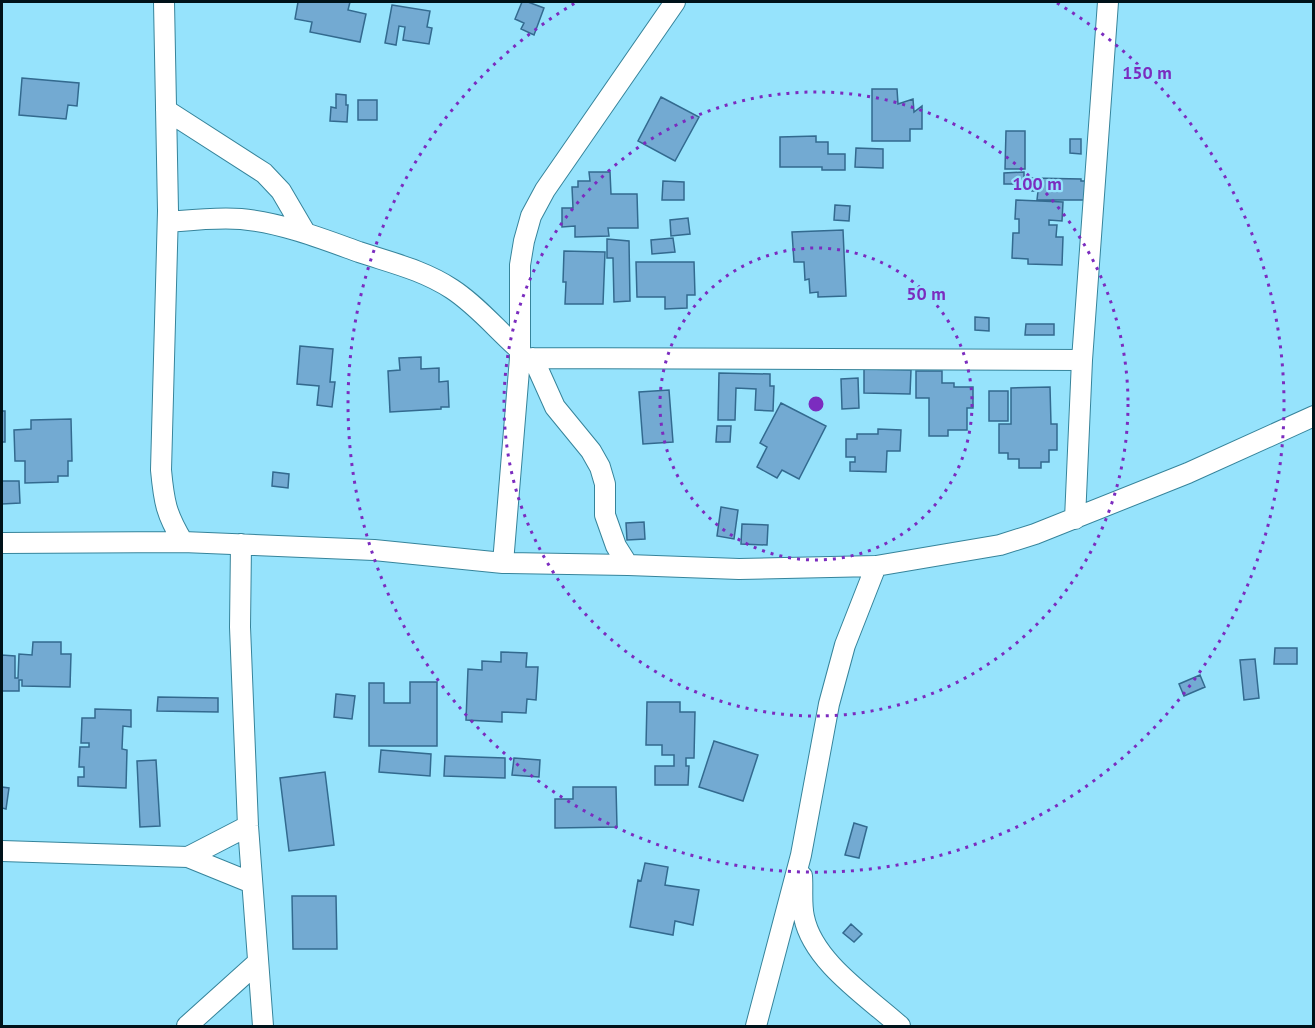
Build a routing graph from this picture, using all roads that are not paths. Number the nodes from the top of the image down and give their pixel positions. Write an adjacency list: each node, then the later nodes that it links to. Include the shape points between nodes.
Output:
1 (164, 2): 4 (street)
2 (675, 2): 7 (street, via 531,216 520,266)
3 (1108, 2): 8 (street)
4 (166, 110): 5 (street); 6 (street, via 264,173 281,191)
5 (168, 222): 6 (street, via 240,219); 11 (street, via 161,470 164,504)
6 (304, 232): 7 (street, via 432,276 483,313)
7 (524, 355): 8 (street); 14 (street); 15 (street, via 555,407 600,467 607,521)
8 (1082, 360): 10 (street)
9 (1314, 416): 10 (street)
10 (1075, 519): 16 (street, via 1000,545)
11 (183, 542): 12 (street); 13 (street)
12 (2, 543)
13 (241, 544): 14 (street, via 374,550); 17 (street, via 240,627)
14 (503, 564): 15 (street)
15 (628, 564): 16 (street, via 739,569)
16 (876, 566): 19 (street, via 845,645 829,704)
17 (248, 826): 20 (street); 21 (street)
18 (2, 851): 20 (street)
19 (801, 855): 25 (street); 26 (street, via 804,917 813,943 830,965)
20 (188, 857): 21 (street)
21 (252, 882): 22 (street)
22 (256, 963): 23 (street); 24 (street)
23 (187, 1026)
24 (263, 1026)
25 (756, 1026)
26 (900, 1026)

